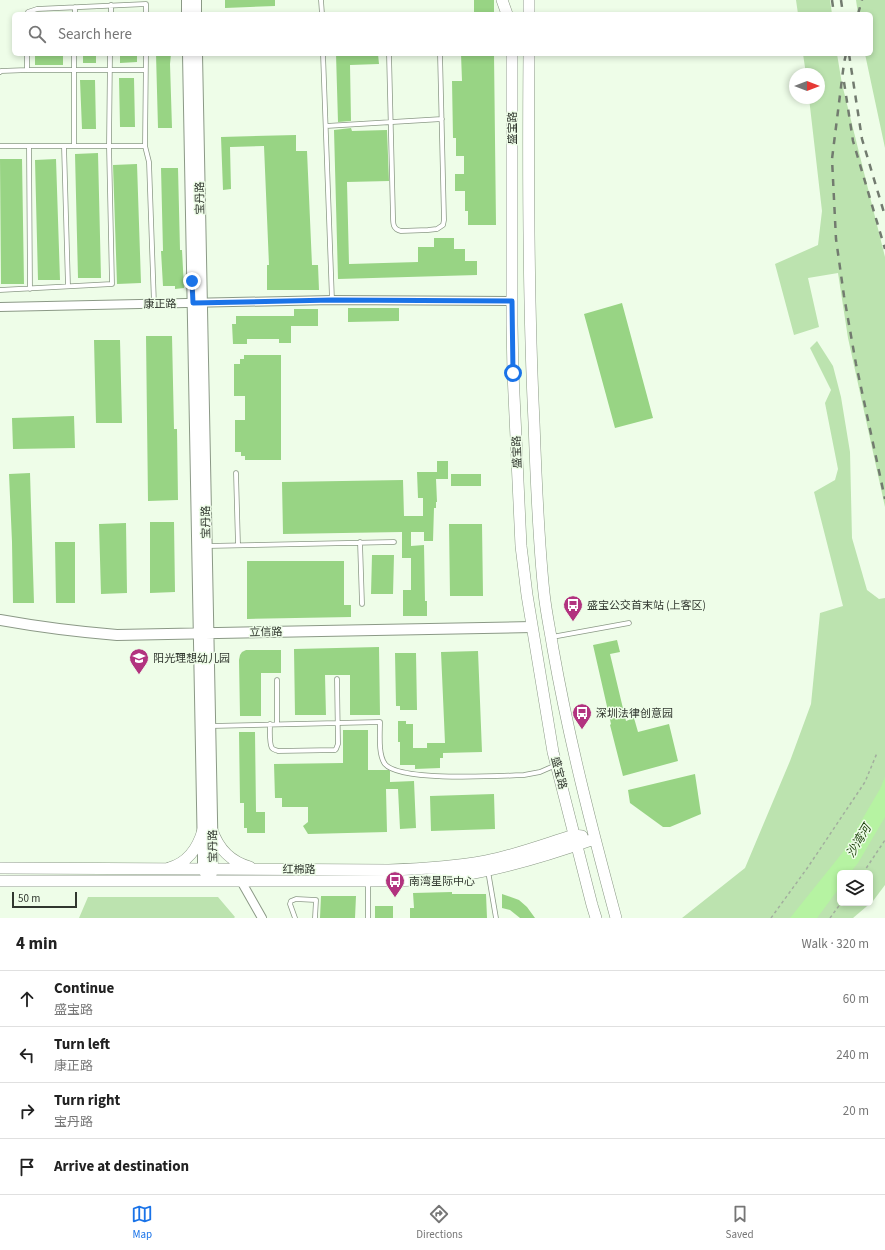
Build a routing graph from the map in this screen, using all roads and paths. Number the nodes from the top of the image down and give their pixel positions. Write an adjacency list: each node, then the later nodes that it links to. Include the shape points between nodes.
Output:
1 (187, 0): 13 (street)
2 (196, 0): 14 (street)
3 (321, 0): 15 (lane)
4 (502, 0): 16 (main road)
5 (512, 0): 17 (main road)
6 (529, 0): 18 (main road)
7 (111, 5): 8 (lane); 11 (lane); 12 (lane, via 146,4)
8 (75, 7): 9 (lane, via 37,8); 10 (lane)
9 (28, 12)
10 (75, 12)
11 (111, 12)
12 (146, 12)
13 (187, 12)
14 (196, 12)
15 (322, 12)
16 (506, 12)
17 (512, 12)
18 (529, 12)
19 (27, 56): 30 (lane)
20 (74, 56): 31 (lane)
21 (110, 56): 32 (lane)
22 (146, 56): 33 (lane)
23 (188, 56): 49 (street, 宝丹路)
24 (197, 56): 49 (street, 宝丹路)
25 (323, 56): 37 (lane)
26 (389, 56): 36 (lane)
27 (440, 56): 35 (lane)
28 (512, 56): 48 (main road, 盛宝路)
29 (529, 56): 62 (main road, 盛宝路, via 531,355 544,594)
30 (27, 70): 31 (lane); 34 (lane)
31 (74, 70): 32 (lane); 41 (lane)
32 (110, 70): 33 (lane); 42 (lane)
33 (146, 70): 43 (lane)
34 (0, 72)
35 (442, 119): 36 (lane); 36 (lane, via 444,220 443,225 437,229 428,230 401,231 393,227)
36 (390, 122): 37 (lane)
37 (326, 126): 47 (lane)
38 (0, 146): 39 (lane)
39 (29, 146): 40 (lane); 45 (lane)
40 (64, 146): 41 (lane); 44 (lane)
41 (74, 146): 42 (lane)
42 (109, 146): 43 (lane); 44 (lane, via 112,284)
43 (145, 146): 50 (lane, via 149,162)
44 (68, 286): 45 (lane)
45 (30, 289): 46 (lane)
46 (0, 290)
47 (332, 300): 48 (street, 康正路); 49 (street, 康正路)
48 (512, 301): 60 (main road, 盛宝路, via 521,546)
49 (197, 303): 50 (street, 康正路); 56 (street, 宝丹路); 61 (street, 宝丹路)
50 (154, 304): 51 (street, 康正路)
51 (0, 307)
52 (236, 473): 55 (lane)
53 (360, 542): 54 (lane); 55 (lane); 57 (lane)
54 (394, 542)
55 (238, 545): 56 (lane)
56 (207, 546): 61 (street, 宝丹路)
57 (362, 604)
58 (0, 620): 61 (street, 立信路, via 44,628 117,635)
59 (629, 624): 62 (lane)
60 (532, 627): 61 (street, 立信路); 70 (main road, 盛宝路)
61 (204, 633): 68 (street, 宝丹路)
62 (552, 637): 72 (main road, 盛宝路, via 559,683)
63 (337, 679): 65 (lane)
64 (276, 680): 67 (lane)
65 (338, 723): 66 (lane, via 338,747 335,750 278,751 270,744); 67 (lane); 70 (lane, via 380,722 381,756 386,765 398,772 423,776 524,775)
66 (270, 724): 67 (lane); 68 (lane)
67 (277, 724)
68 (206, 726): 71 (street, 宝丹路)
69 (877, 753): 93 (path, via 865,782)
70 (557, 765): 73 (main road, 盛宝路)
71 (207, 830): 76 (main road, via 189,856); 77 (street, 宝丹路); 78 (main road, via 228,855 246,866)
72 (594, 839): 73 (main road, 红棉路); 92 (main road)
73 (576, 840): 78 (main road, 红棉路, via 455,866 389,870); 80 (main road, 红棉路, via 518,864); 91 (main road)
74 (885, 840): 79 (path)
75 (0, 868): 76 (main road, 红棉路)
76 (164, 869): 77 (main road, 红棉路)
77 (208, 869): 78 (main road, 红棉路); 81 (street, 宝丹路)
78 (258, 869)
79 (865, 870)
80 (488, 871): 83 (main road, 红棉路, via 424,880); 90 (lane)
81 (208, 881): 82 (main road, 红棉路); 84 (main road, 红棉路)
82 (241, 881): 83 (main road, 红棉路); 86 (street)
83 (368, 881): 89 (lane)
84 (0, 882)
85 (839, 906): 94 (path)
86 (262, 918)
87 (295, 918): 88 (lane, via 291,901 316,900)
88 (316, 918)
89 (368, 918)
90 (496, 918)
91 (596, 918)
92 (616, 918)
93 (771, 918)
94 (830, 918)

